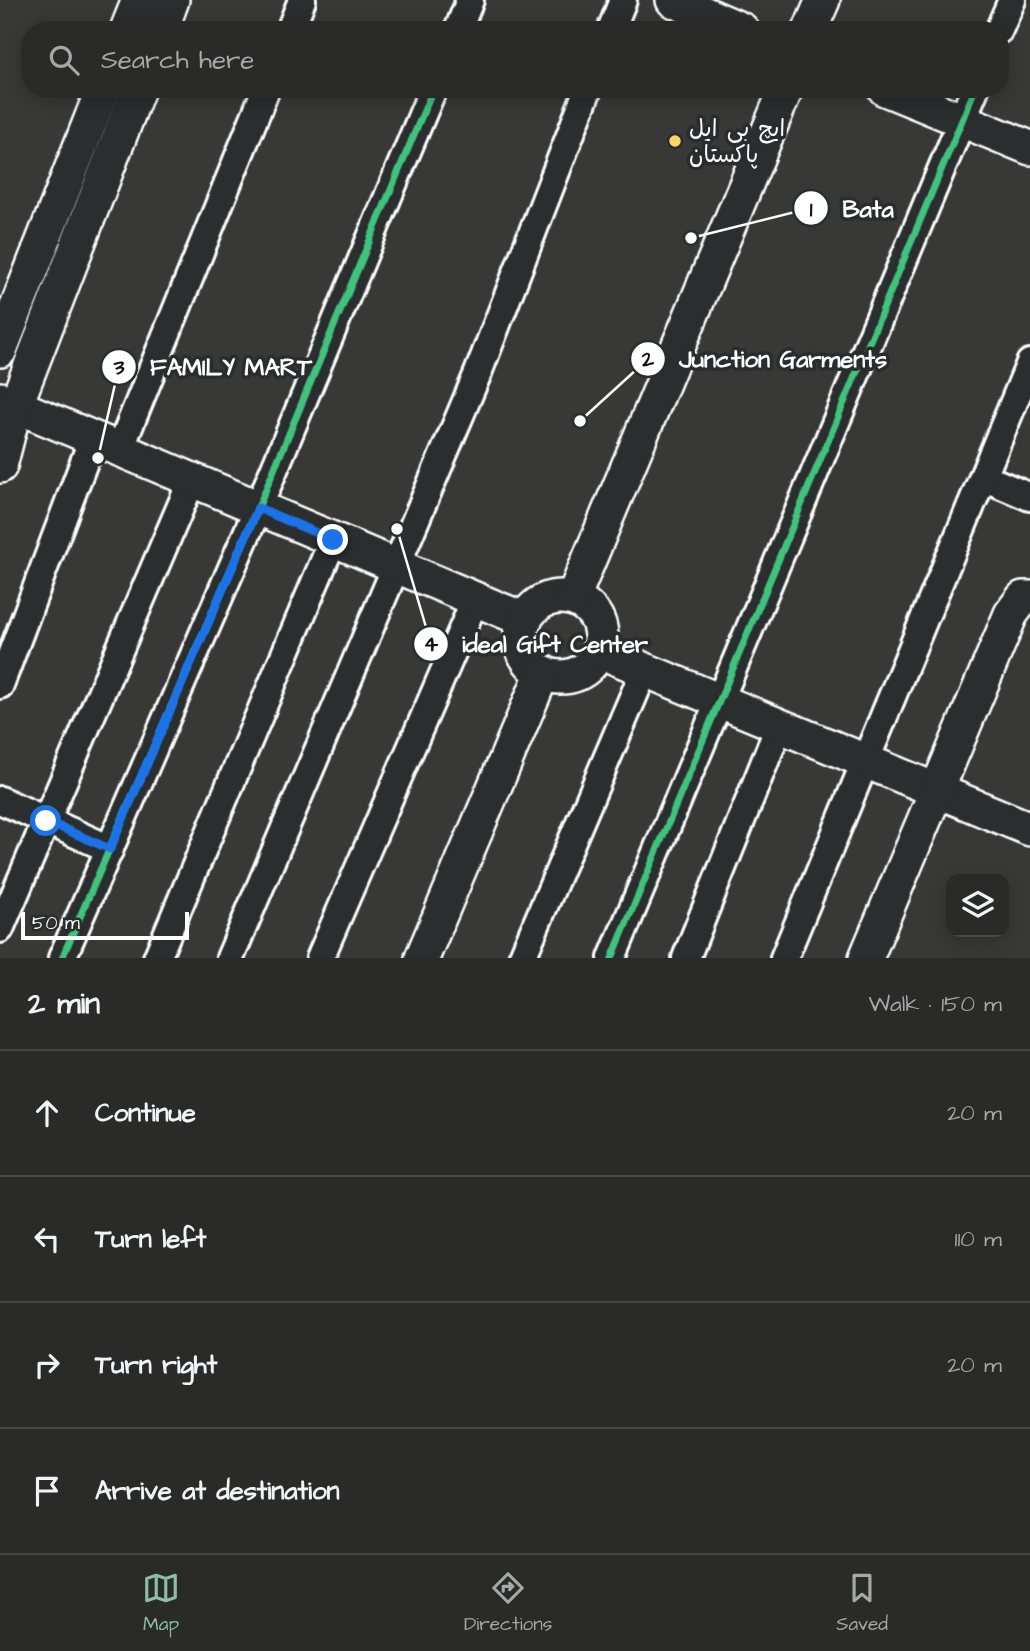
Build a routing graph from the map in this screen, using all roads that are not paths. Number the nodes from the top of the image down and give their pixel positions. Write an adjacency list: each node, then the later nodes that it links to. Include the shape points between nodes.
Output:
1 (139, 0): 9 (street)
2 (172, 0): 10 (street)
3 (302, 0): 11 (street)
4 (470, 0): 12 (street)
5 (623, 0): 13 (street)
6 (673, 0): 14 (street)
7 (823, 0): 15 (street)
8 (1012, 0): 16 (street)
9 (131, 21)
10 (164, 21)
11 (294, 21)
12 (461, 21)
13 (615, 21)
14 (721, 21)
15 (814, 21)
16 (1003, 21)
17 (99, 98): 27 (street)
18 (134, 98): 29 (street)
19 (262, 98): 30 (street)
20 (429, 98): 35 (street)
21 (585, 98): 37 (street, via 478,373)
22 (782, 98): 38 (street)
23 (907, 98): 25 (street)
24 (971, 98): 25 (street)
25 (962, 120): 26 (street); 46 (street)
26 (1030, 148)
27 (0, 351)
28 (1030, 363): 32 (street)
29 (8, 403): 30 (street); 31 (street)
30 (107, 444): 33 (street); 45 (street)
31 (0, 466)
32 (983, 477): 34 (street); 48 (street)
33 (192, 480): 35 (street); 51 (street)
34 (1030, 497)
35 (258, 508): 36 (street); 53 (street)
36 (333, 540): 37 (street); 56 (street)
37 (396, 567): 40 (street); 57 (street)
38 (573, 598): 41 (street, via 547,599); 42 (street, via 594,613 600,624)
39 (1030, 598): 49 (street, via 1023,598 1011,614)
40 (475, 600): 41 (street); 58 (street)
41 (525, 620): 44 (street, via 524,652)
42 (599, 651): 43 (street); 44 (street, via 582,671 555,676)
43 (645, 669): 46 (street); 60 (street)
44 (543, 672): 59 (street)
45 (0, 685)
46 (722, 700): 47 (street); 61 (street)
47 (780, 724): 48 (street); 62 (street)
48 (867, 761): 49 (street); 63 (street)
49 (936, 789): 52 (street); 64 (street)
50 (0, 800): 51 (street)
51 (46, 821): 53 (street); 54 (street)
52 (1030, 829)
53 (110, 849): 55 (street)
54 (0, 929)
55 (62, 958)
56 (157, 958)
57 (230, 958)
58 (320, 958)
59 (422, 958)
60 (522, 958)
61 (612, 958)
62 (686, 958)
63 (784, 958)
64 (866, 958)

